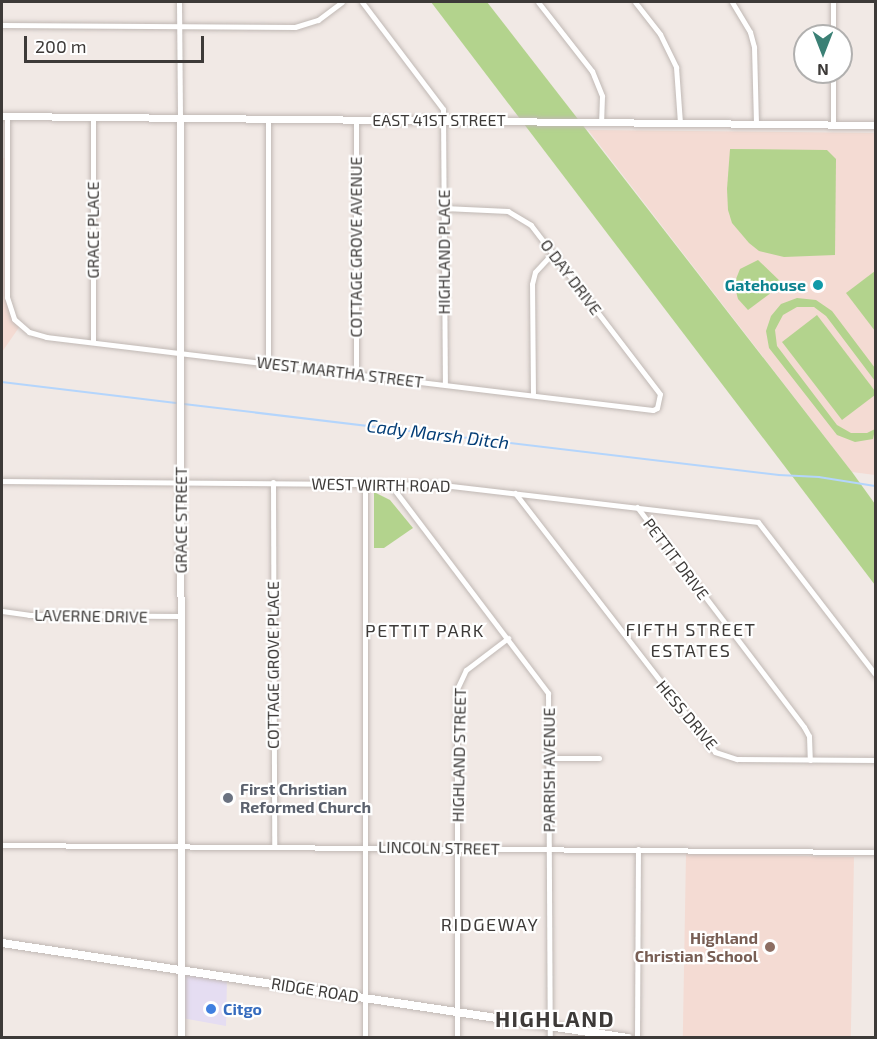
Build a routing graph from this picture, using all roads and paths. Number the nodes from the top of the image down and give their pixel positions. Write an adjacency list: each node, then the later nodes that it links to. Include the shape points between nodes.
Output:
1 (179, 2): 10 (street, GRACE STREET)
2 (342, 2): 10 (street, via 318,20 295,27)
3 (362, 2): 17 (street, via 444,108)
4 (538, 2): 18 (street, via 592,71 602,96)
5 (635, 2): 19 (street, via 660,34 676,67)
6 (732, 2): 20 (street, via 745,21 754,47)
7 (833, 2): 8 (street)
8 (833, 24)
9 (2, 26): 10 (street)
10 (180, 27): 14 (street, GRACE STREET)
11 (833, 84): 21 (street)
12 (4, 117): 13 (street, EAST 41ST STREET); 25 (street, WEST MARTHA STREET, via 10,311 20,326 37,335)
13 (93, 117): 14 (street, EAST 41ST STREET); 25 (street, GRACE PLACE)
14 (180, 117): 15 (street, EAST 41ST STREET); 26 (street, GRACE STREET)
15 (268, 118): 16 (street, EAST 41ST STREET); 27 (street)
16 (356, 120): 17 (street, EAST 41ST STREET); 28 (street, COTTAGE GROVE AVENUE)
17 (444, 120): 18 (street, EAST 41ST STREET); 23 (street, HIGHLAND PLACE)
18 (601, 122): 19 (street, EAST 41ST STREET)
19 (680, 123): 20 (street, EAST 41ST STREET)
20 (756, 124): 21 (street, EAST 41ST STREET)
21 (833, 124): 22 (street, EAST 41ST STREET)
22 (876, 125)
23 (444, 208): 24 (street, O DAY DRIVE, via 508,211 531,225); 29 (street, HIGHLAND PLACE)
24 (553, 254): 30 (street, via 535,272 532,284); 31 (street, O DAY DRIVE, via 660,394)
25 (93, 342): 26 (street, WEST MARTHA STREET)
26 (180, 353): 27 (street, WEST MARTHA STREET); 33 (street, GRACE STREET)
27 (268, 363): 28 (street, WEST MARTHA STREET)
28 (356, 374): 29 (street, WEST MARTHA STREET)
29 (445, 384): 30 (street, WEST MARTHA STREET)
30 (533, 395): 31 (street, WEST MARTHA STREET, via 653,410)
31 (660, 404)
32 (2, 481): 33 (street, WEST WIRTH ROAD)
33 (181, 483): 34 (street, WEST WIRTH ROAD); 40 (street, GRACE STREET)
34 (273, 483): 35 (street, WEST WIRTH ROAD); 49 (street, COTTAGE GROVE PLACE)
35 (365, 484): 36 (street, WEST WIRTH ROAD); 50 (street)
36 (390, 484): 37 (street, WEST WIRTH ROAD); 41 (street, PARRISH AVENUE)
37 (515, 493): 38 (street, WEST WIRTH ROAD); 45 (street, HESS DRIVE, via 706,744 725,757 737,759)
38 (637, 507): 42 (street, WEST WIRTH ROAD, via 758,522); 45 (street, PETTIT DRIVE, via 804,727 809,736)
39 (2, 611): 40 (street, LAVERNE DRIVE, via 29,615)
40 (181, 616): 48 (street, GRACE STREET)
41 (508, 638): 43 (street, PARRISH AVENUE, via 548,693); 51 (street, HIGHLAND STREET, via 466,670 457,689)
42 (876, 675)
43 (549, 758): 44 (street); 53 (street, PARRISH AVENUE)
44 (600, 758)
45 (810, 760): 46 (street, HESS DRIVE)
46 (876, 760)
47 (2, 845): 48 (street, LINCOLN STREET)
48 (182, 846): 49 (street, LINCOLN STREET); 56 (street, GRACE STREET)
49 (274, 847): 50 (street, LINCOLN STREET)
50 (366, 847): 51 (street, LINCOLN STREET); 57 (street)
51 (458, 848): 53 (street, LINCOLN STREET); 58 (street, HIGHLAND STREET)
52 (638, 849): 53 (street, LINCOLN STREET); 54 (street, LINCOLN STREET); 65 (street)
53 (550, 850): 59 (street, PARRISH AVENUE)
54 (876, 852)
55 (2, 942): 56 (main road, RIDGE ROAD)
56 (180, 970): 57 (main road, RIDGE ROAD); 60 (street, GRACE STREET)
57 (365, 998): 58 (main road, RIDGE ROAD); 61 (street)
58 (457, 1012): 59 (main road, RIDGE ROAD); 62 (street, HIGHLAND STREET)
59 (550, 1026): 63 (street, PARRISH AVENUE); 64 (main road, RIDGE ROAD)
60 (181, 1038)
61 (365, 1038)
62 (457, 1038)
63 (550, 1038)
64 (628, 1038)
65 (637, 1038)

